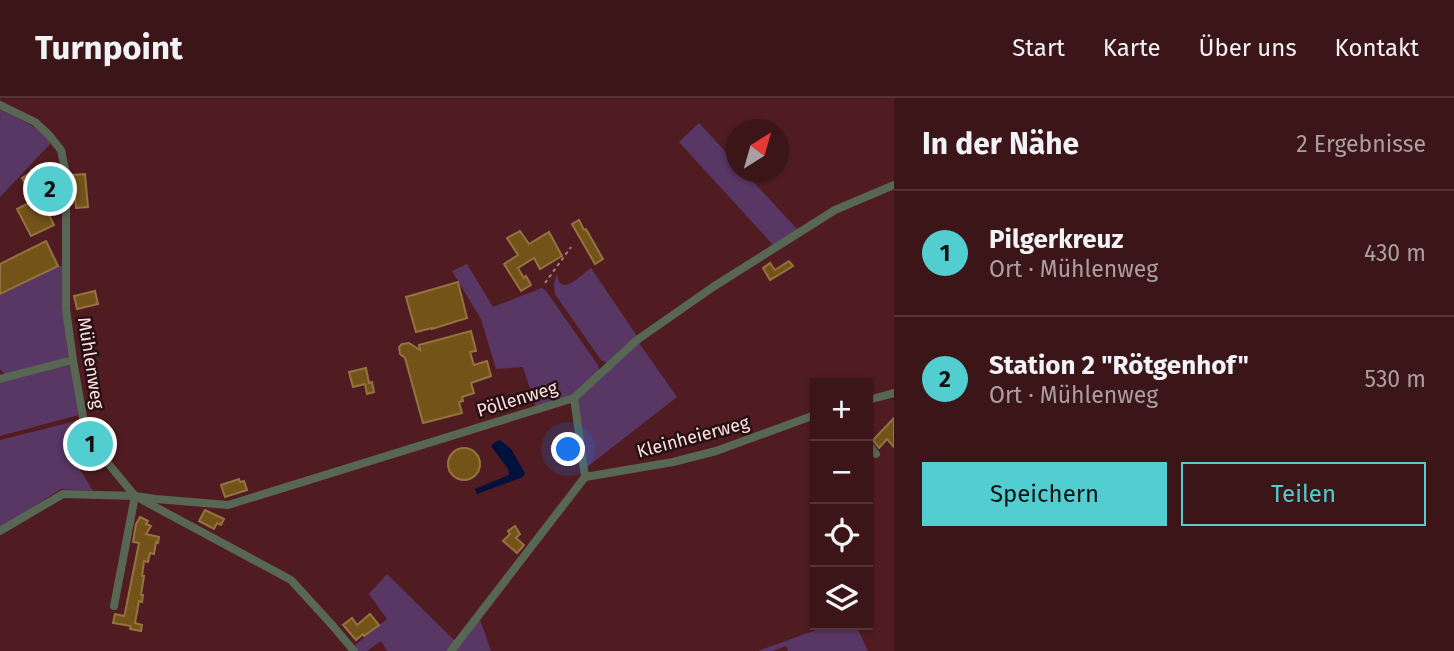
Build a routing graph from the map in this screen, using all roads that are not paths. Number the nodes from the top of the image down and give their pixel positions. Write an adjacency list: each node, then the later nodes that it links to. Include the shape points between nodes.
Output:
1 (0, 105): 3 (street, Mühlenweg, via 34,122 61,150 66,174 66,309)
2 (894, 185): 6 (street, Pöllenweg, via 835,210 713,287 637,340)
3 (72, 360): 4 (street); 12 (street, Mühlenweg, via 83,417 103,456)
4 (0, 379)
5 (894, 393): 7 (street)
6 (574, 398): 11 (street); 12 (street, Pöllenweg, via 228,505)
7 (873, 399)
8 (810, 417): 11 (street, Kleinheierweg, via 716,451)
9 (873, 450): 10 (street)
10 (876, 454)
11 (585, 477): 16 (street)
12 (135, 496): 13 (street, Pöllenweg, via 63,494); 14 (street); 15 (street, Mühlenweg, via 291,580)
13 (0, 531)
14 (114, 606)
15 (354, 651)
16 (451, 651)

